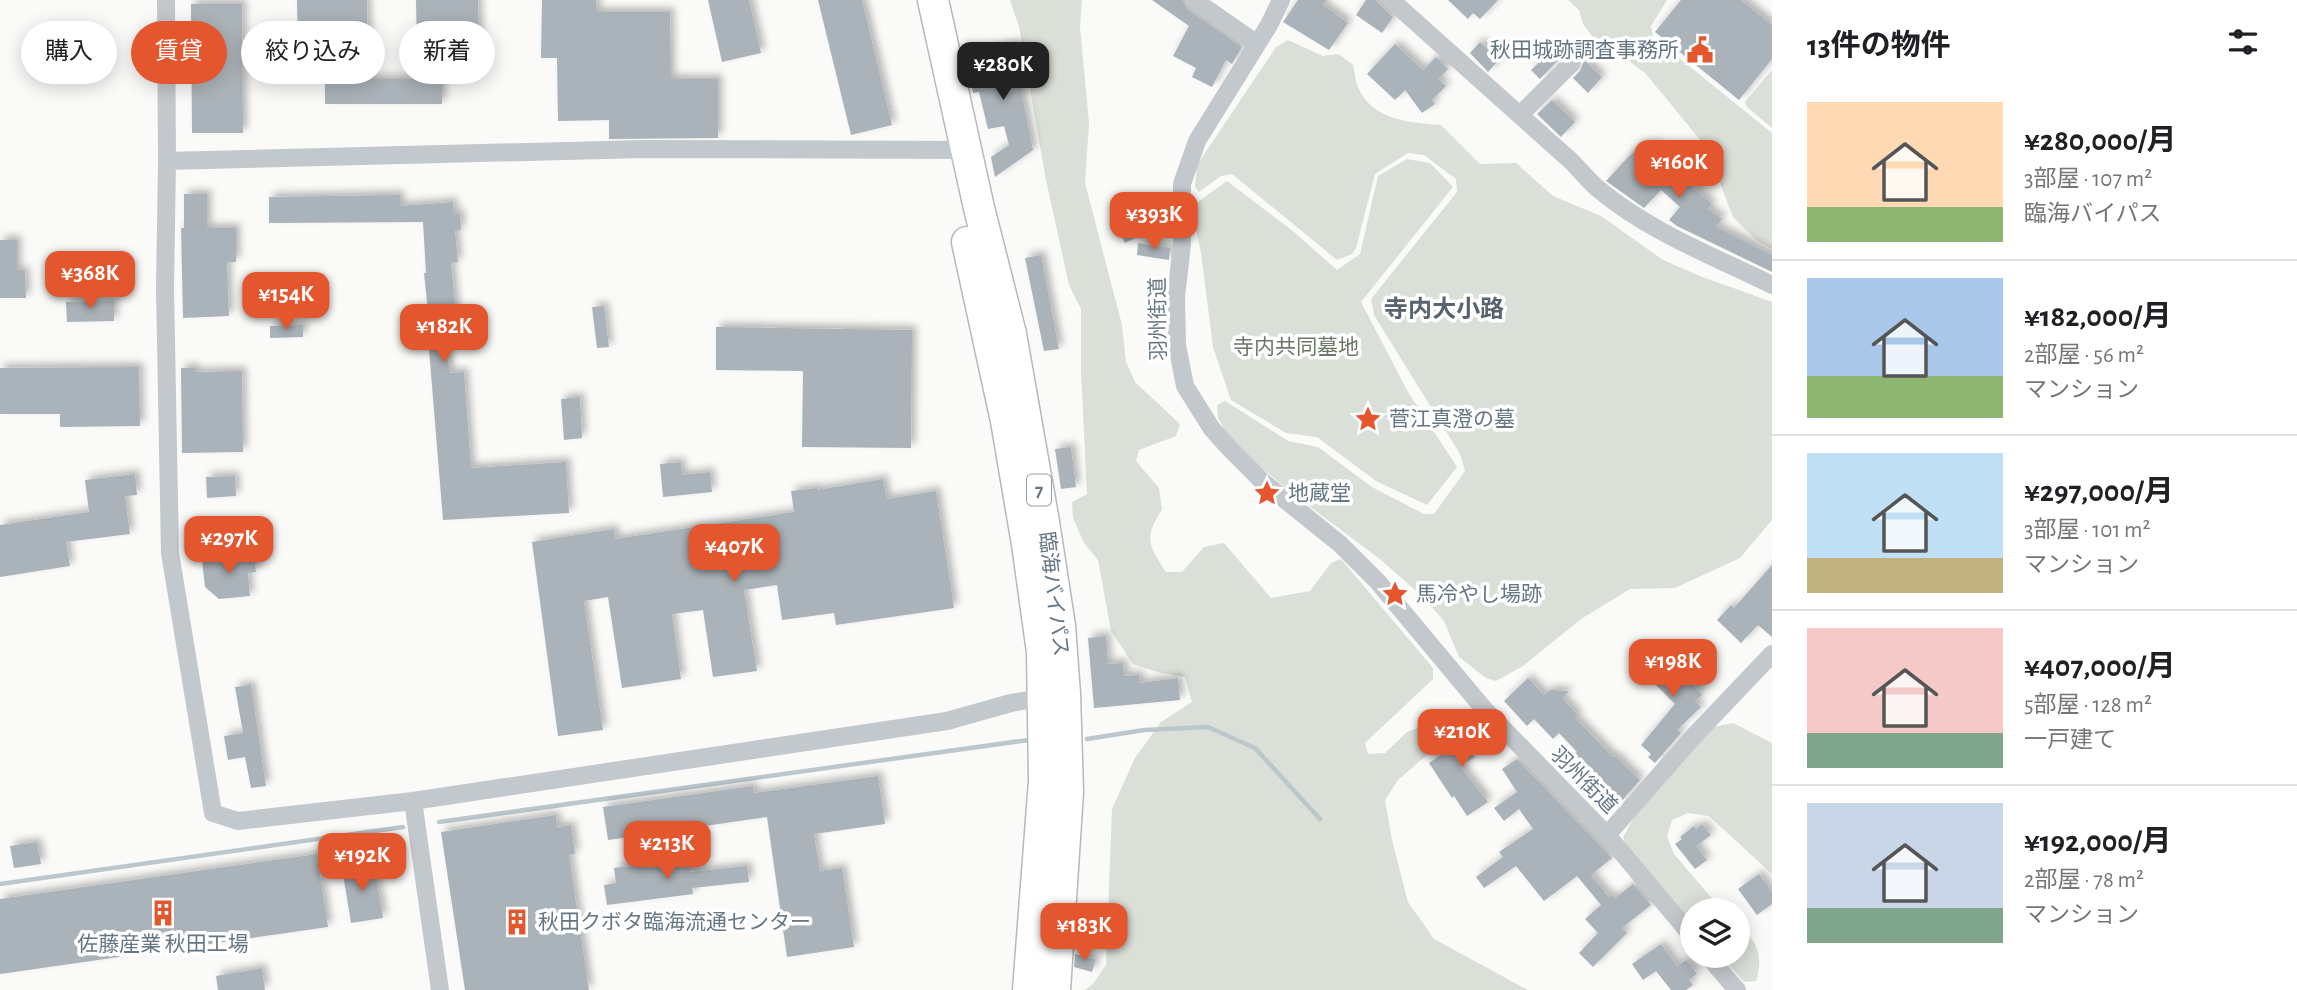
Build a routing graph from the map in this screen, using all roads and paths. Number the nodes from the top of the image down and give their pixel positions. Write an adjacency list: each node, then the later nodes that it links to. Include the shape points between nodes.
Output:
1 (166, 0): 11 (street)
2 (912, 0): 10 (highway, 臨海バイパス / 7)
3 (933, 0): 10 (highway, 臨海バイパス / 7)
4 (1194, 0): 7 (street)
5 (1281, 0): 7 (street, 羽州街道)
6 (1391, 0): 9 (street)
7 (1257, 44): 16 (street, 羽州街道, via 1197,141 1182,184 1176,297 1177,345 1185,386 1231,450 1340,544 1382,587 1484,709)
8 (1572, 63): 9 (street)
9 (1520, 115): 12 (street, via 1597,188 1640,218)
10 (957, 150): 11 (street, via 644,149); 14 (highway, 臨海バイパス / 7, via 1011,334 1045,522 1059,626)
11 (167, 161): 15 (street, via 170,552 213,813 238,821)
12 (1767, 282)
13 (1772, 654): 16 (street)
14 (1054, 695): 15 (street, via 947,721); 20 (highway, 臨海バイパス / 7); 21 (highway, 臨海バイパス / 7, via 1068,792)
15 (413, 801): 19 (street)
16 (1607, 835): 17 (street, 羽州街道)
17 (1680, 922)
18 (1719, 968): 22 (street)
19 (440, 990)
20 (1028, 990)
21 (1055, 990)
22 (1737, 990)

